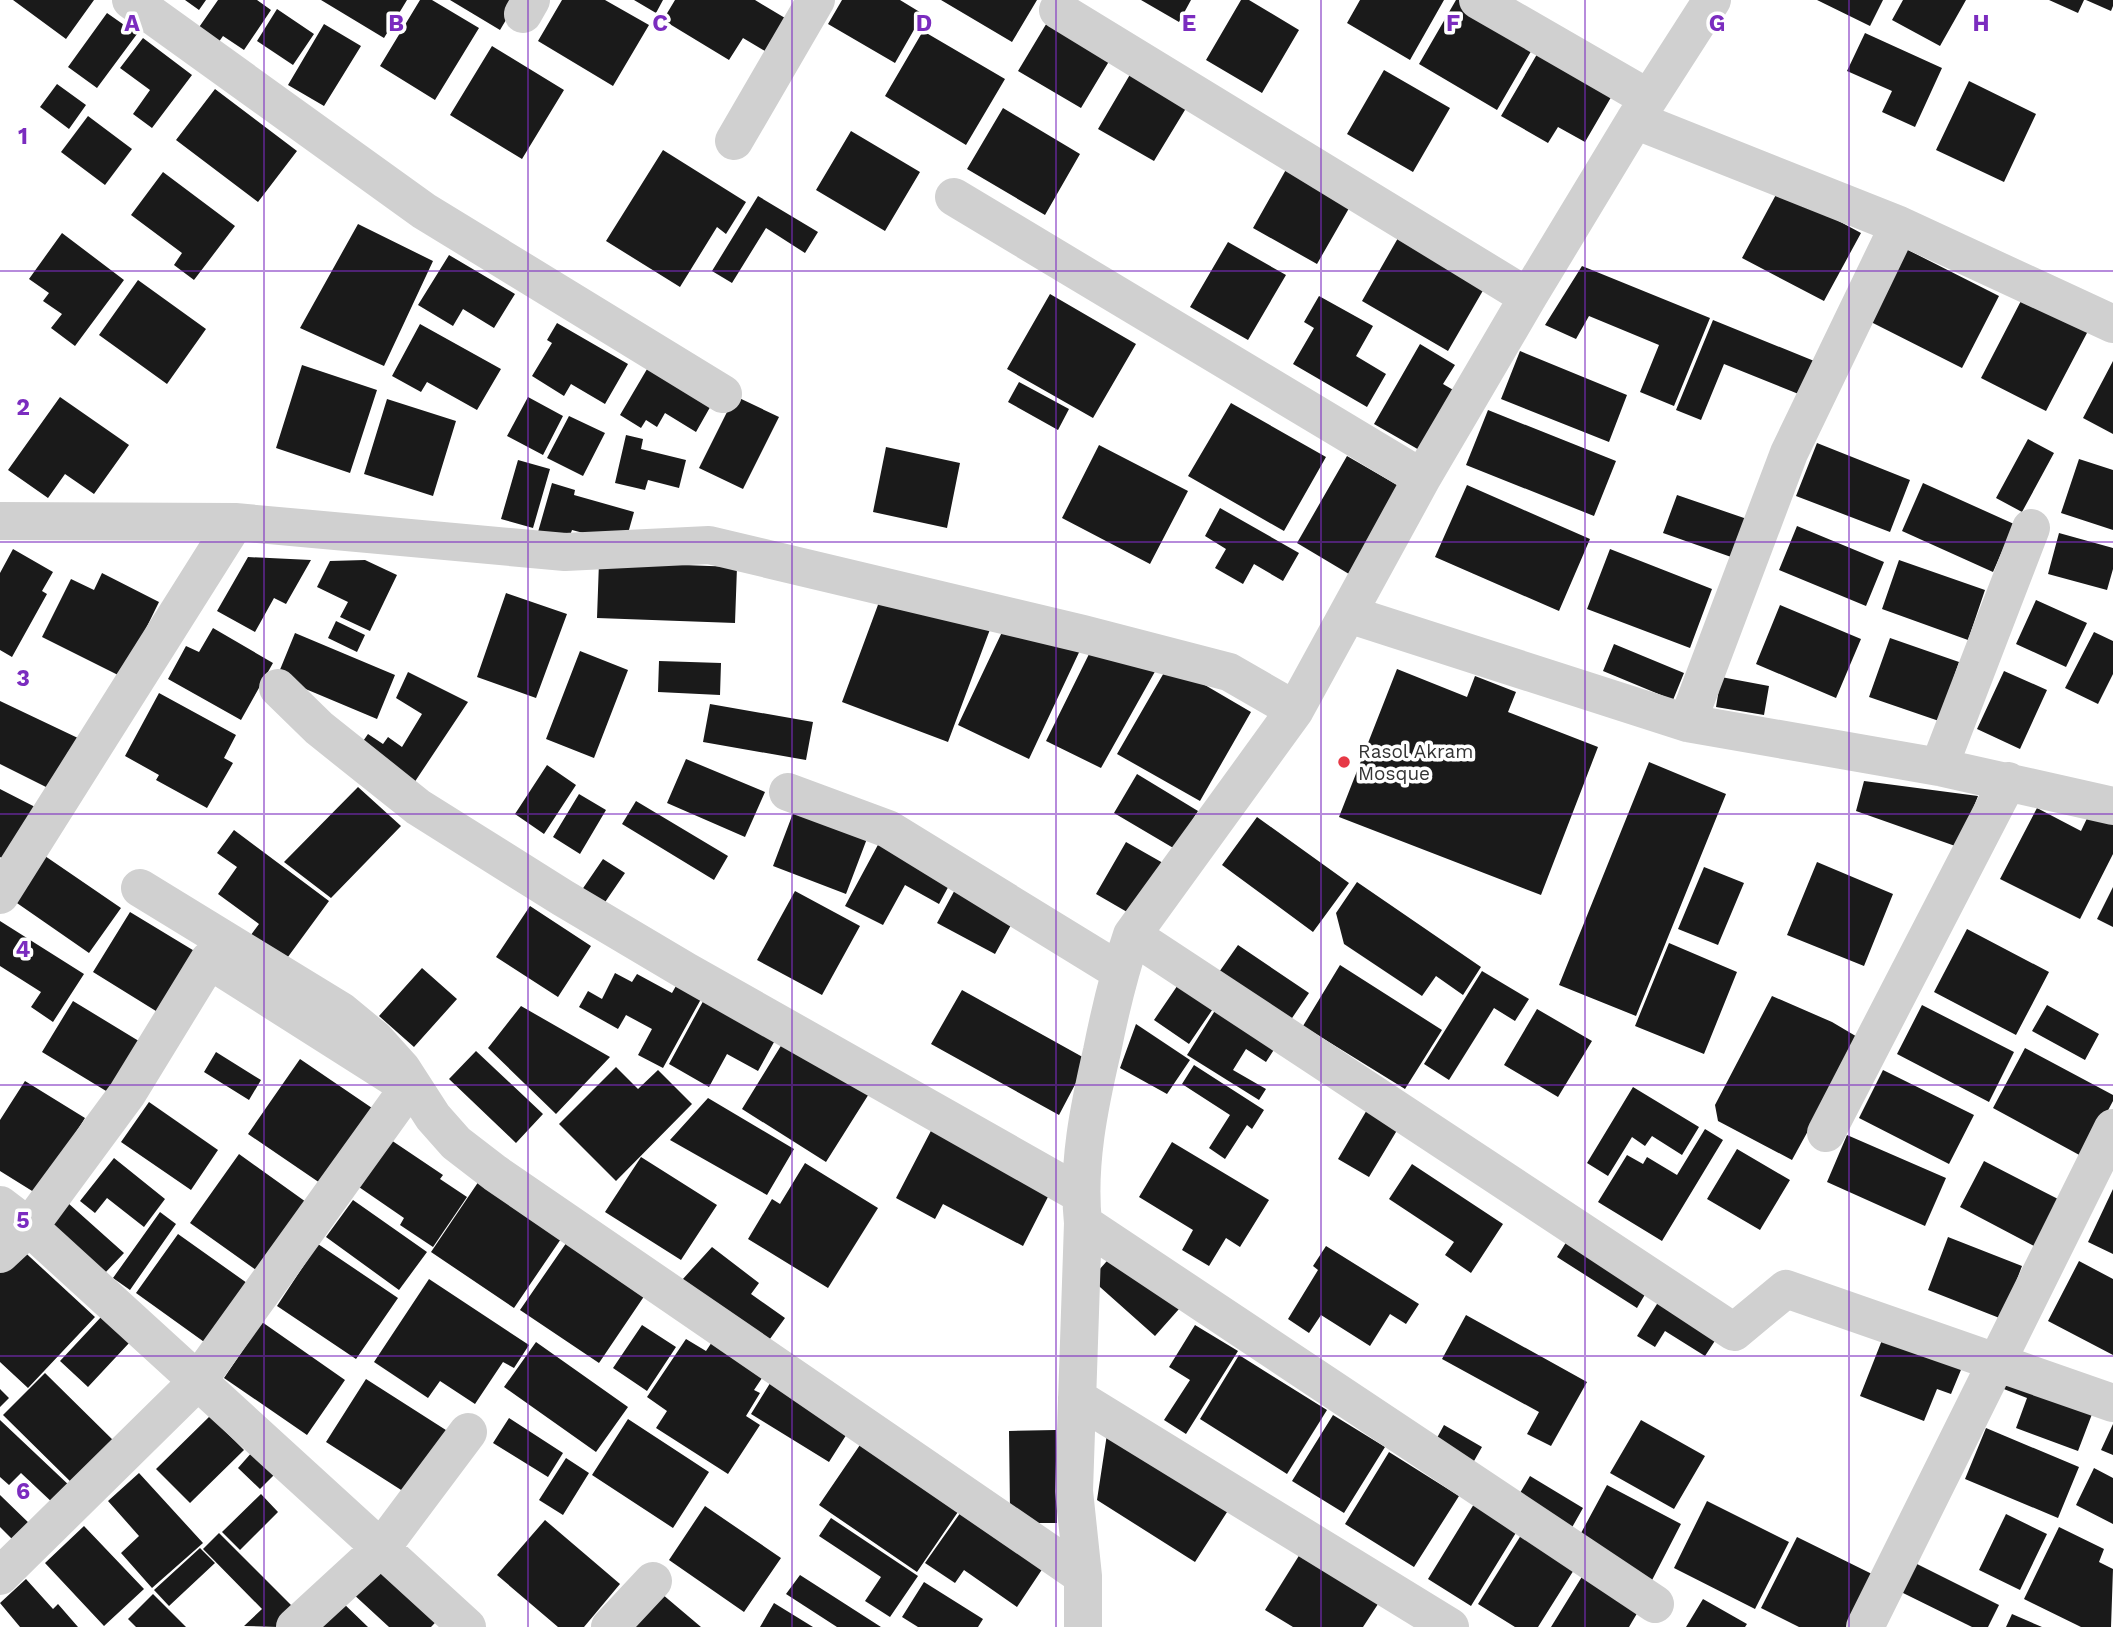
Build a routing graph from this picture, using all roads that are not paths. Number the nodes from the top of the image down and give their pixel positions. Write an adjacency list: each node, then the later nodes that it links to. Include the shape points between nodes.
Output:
1 (131, 0): 12 (street, via 424,211)
2 (816, 0): 7 (street)
3 (1478, 0): 6 (street)
4 (1712, 0): 6 (street)
5 (1058, 10): 10 (street)
6 (1642, 109): 9 (street); 10 (street)
7 (734, 141)
8 (954, 197): 13 (street)
9 (1899, 225): 11 (street); 20 (street, via 1788,453)
10 (1528, 297): 13 (street)
11 (2113, 324)
12 (723, 394)
13 (1422, 478): 17 (street)
14 (0, 521): 15 (street)
15 (235, 522): 19 (street, via 565,552 709,545 1229,672); 26 (street)
16 (2031, 528): 21 (street)
17 (1348, 614): 19 (street); 20 (street)
18 (278, 688): 31 (street, via 418,807)
19 (1295, 710): 27 (street)
20 (1688, 723): 21 (street)
21 (1939, 767): 22 (street)
22 (2008, 781): 24 (street); 30 (street)
23 (788, 792): 28 (street, via 888,828)
24 (2113, 806)
25 (140, 888): 41 (street, via 341,1011 402,1069 456,1143 495,1174)
26 (0, 895)
27 (1132, 935): 28 (street); 34 (street, via 1734,1332 1786,1289)
28 (1119, 971): 31 (street, via 1088,1114)
29 (2113, 1128): 34 (street)
30 (1826, 1132)
31 (1082, 1208): 36 (street); 43 (street)
32 (15, 1216): 33 (street); 35 (street); 35 (street, via 127,1094 209,960 409,1087)
33 (0, 1254)
34 (1997, 1362): 37 (street); 49 (street)
35 (197, 1382): 39 (street); 40 (street)
36 (1077, 1398): 41 (street, via 1074,1491); 48 (street)
37 (2113, 1403)
38 (468, 1432): 39 (street)
39 (382, 1547): 44 (street); 45 (street)
40 (0, 1576)
41 (1083, 1576): 47 (street)
42 (653, 1581): 46 (street)
43 (1655, 1604)
44 (295, 1627)
45 (467, 1627)
46 (610, 1627)
47 (1083, 1627)
48 (1450, 1627)
49 (1865, 1627)

